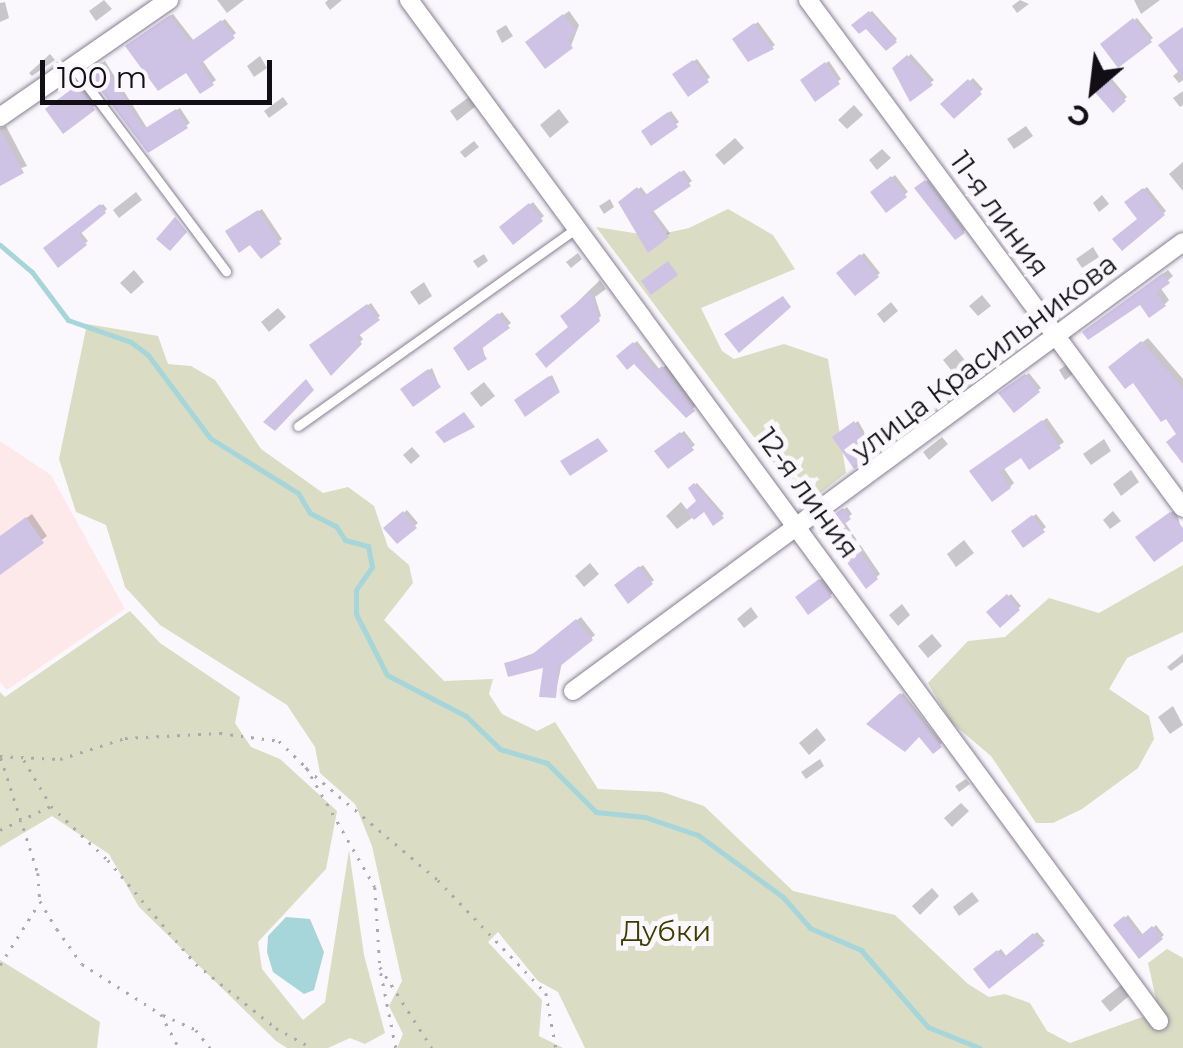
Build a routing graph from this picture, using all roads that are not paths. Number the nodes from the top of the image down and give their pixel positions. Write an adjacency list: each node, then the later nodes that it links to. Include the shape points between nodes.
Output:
1 (169, 0): 4 (street)
2 (409, 0): 6 (street, 12-я линия)
3 (808, 0): 9 (street, 11-я линия)
4 (74, 68): 5 (street); 8 (lane)
5 (0, 117)
6 (577, 228): 10 (lane); 12 (street, 12-я линия)
7 (1183, 242): 9 (street, улица Красильникова)
8 (226, 271)
9 (1056, 337): 11 (street, 11-я линия); 12 (street, улица Красильникова)
10 (298, 426)
11 (1183, 508)
12 (800, 529): 13 (street, улица Красильникова); 14 (street, 12-я линия)
13 (573, 691)
14 (1159, 1021)

